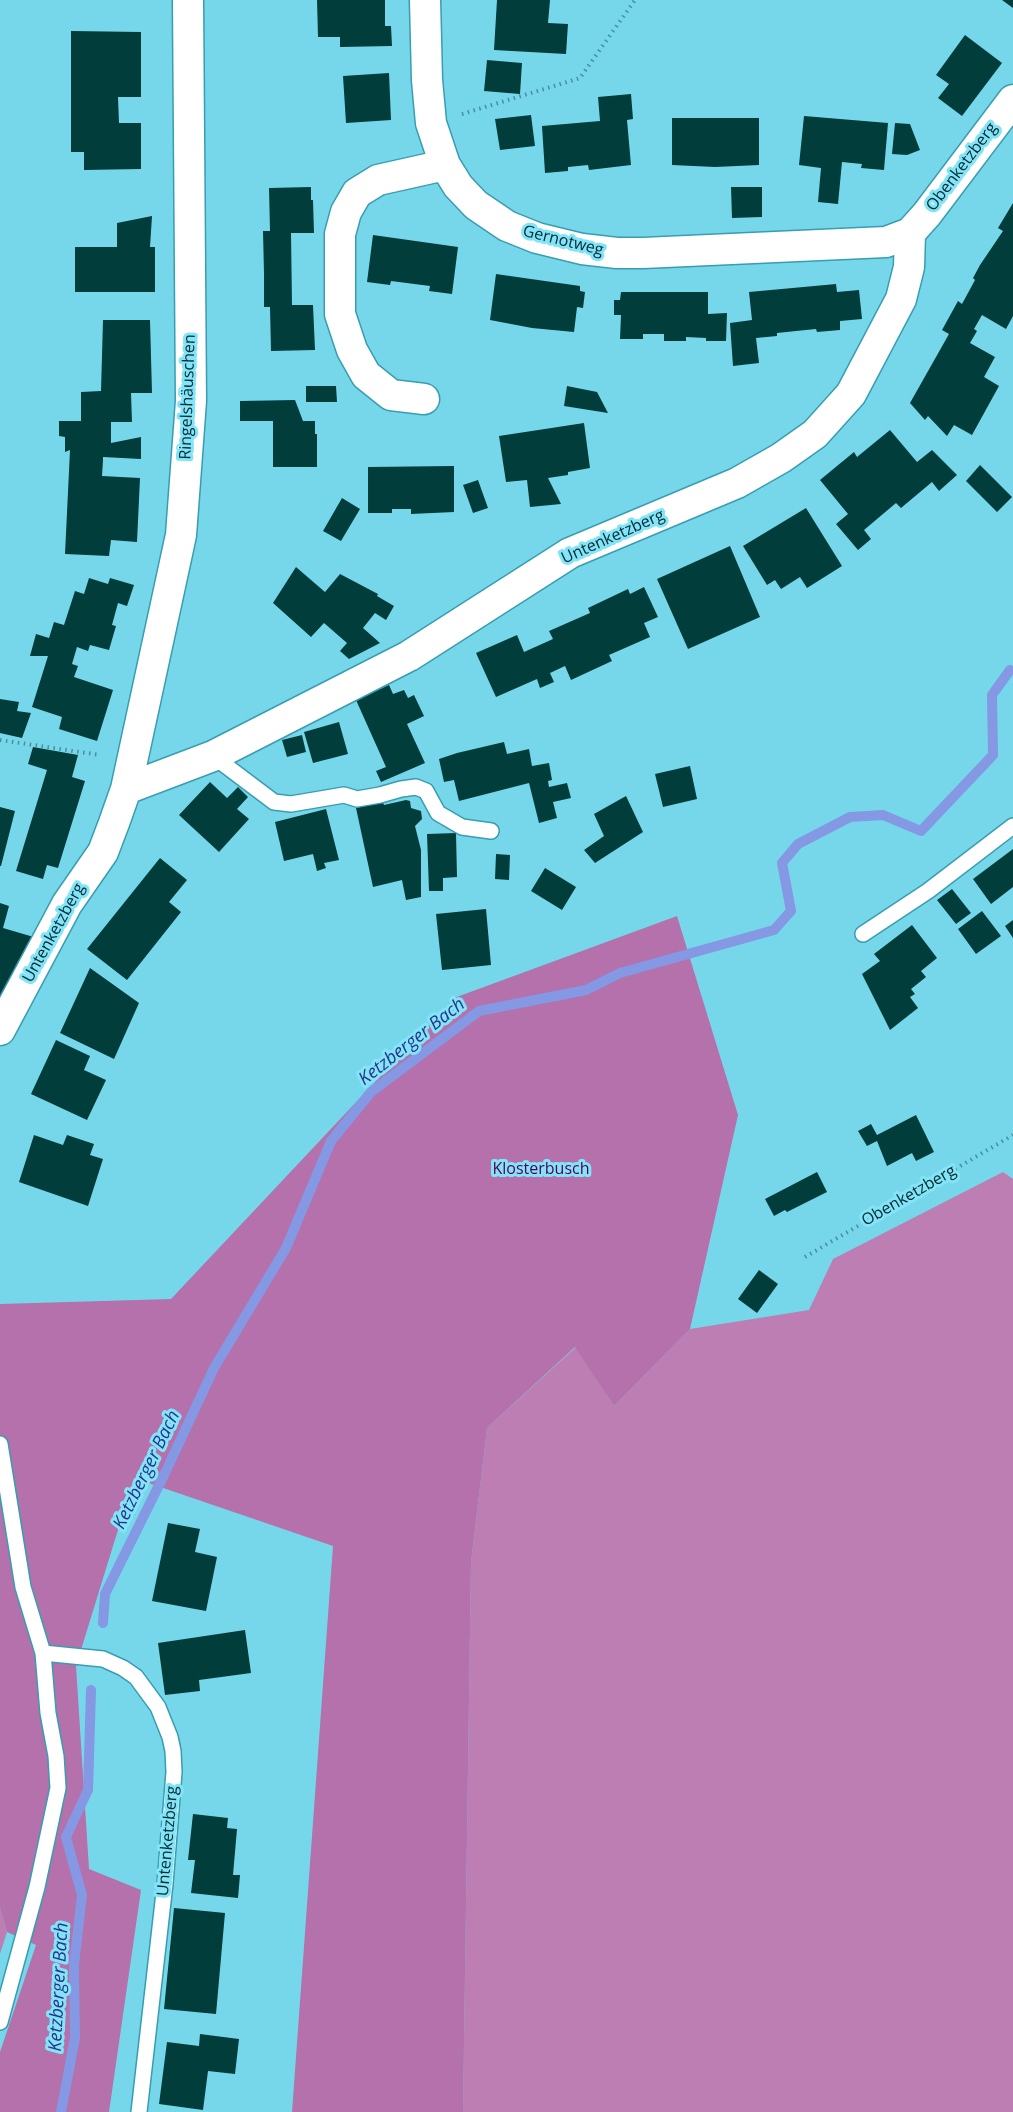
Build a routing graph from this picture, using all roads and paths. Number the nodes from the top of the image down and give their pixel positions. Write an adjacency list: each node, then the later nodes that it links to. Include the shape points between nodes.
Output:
1 (188, 0): 11 (street, Ringelshäuschen, via 191,401 181,535)
2 (425, 0): 5 (street, Gernotweg)
3 (634, 0): 5 (path, via 580,78)
4 (1013, 100): 7 (street, Obenketzberg)
5 (431, 123): 6 (street, Gernotweg)
6 (446, 165): 7 (street, Gernotweg, via 476,205 507,226 582,249 643,254 886,242); 8 (street, via 378,180 357,194 346,212 340,234 339,314 352,350 366,375 391,395)
7 (910, 233): 10 (street, Untenketzberg, via 909,267 901,299 851,394 815,434 737,483 570,553 409,656)
8 (423, 399)
9 (0, 740): 11 (path)
10 (213, 756): 12 (street, Untenketzberg); 14 (lane, via 274,802 291,804 344,795 357,799 416,787 426,791 438,813 462,827)
11 (132, 759): 12 (street, Ringelshäuschen)
12 (126, 789): 16 (street, Untenketzberg, via 103,852 67,903)
13 (1013, 826): 15 (lane, via 928,891)
14 (491, 831)
15 (863, 934)
16 (0, 1030)
17 (1013, 1136): 18 (path, Obenketzberg)
18 (805, 1257)
19 (0, 1444): 20 (lane, via 23,1587)
20 (43, 1653): 21 (lane, via 58,1788 37,1887); 22 (lane, Untenketzberg, via 104,1659 136,1677 158,1707 173,1751 165,1884)
21 (0, 2022)
22 (139, 2112)

